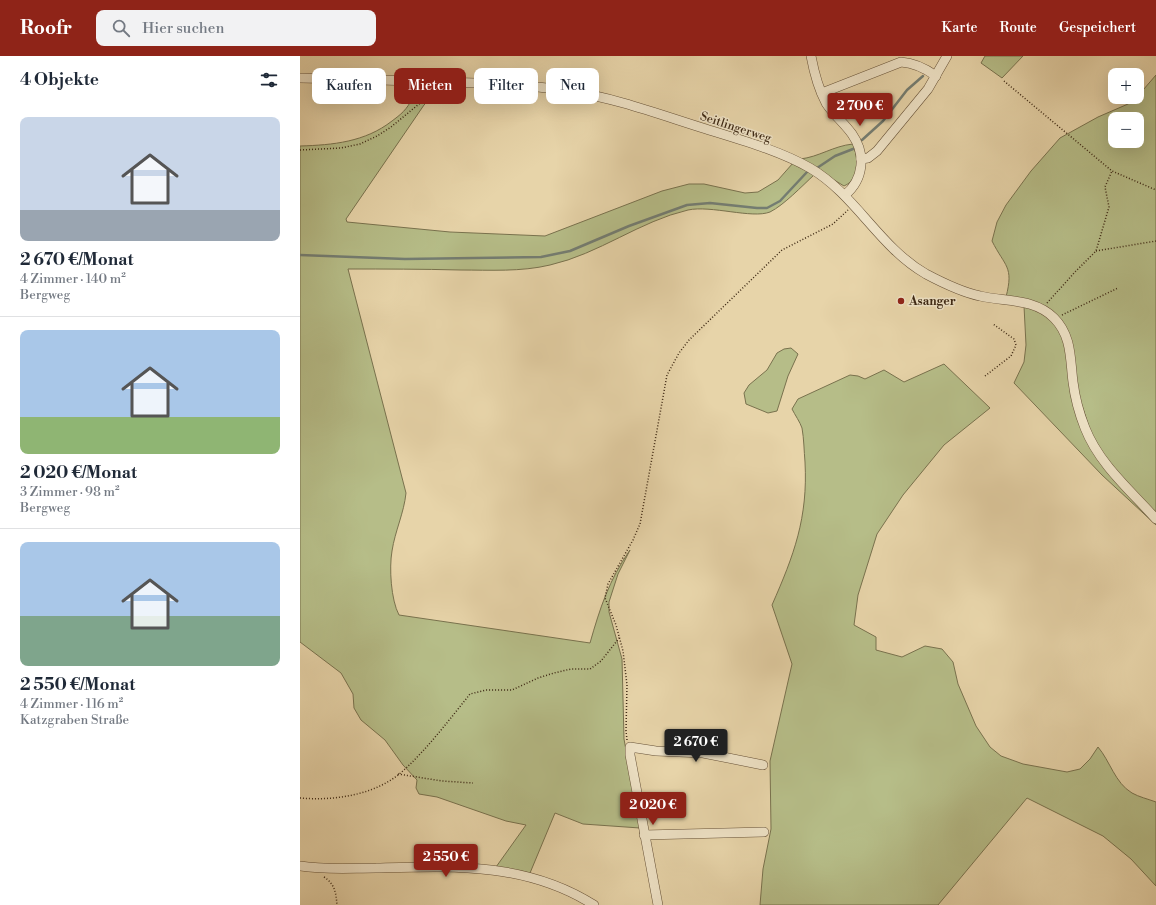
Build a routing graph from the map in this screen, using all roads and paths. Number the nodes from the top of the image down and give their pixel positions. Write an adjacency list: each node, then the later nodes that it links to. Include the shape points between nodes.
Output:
1 (811, 56): 8 (street)
2 (947, 56): 3 (street)
3 (936, 76): 8 (street, via 925,68 901,62); 11 (street, via 877,151 868,158)
4 (300, 78): 5 (street, Seitlingerweg)
5 (394, 81)
6 (1004, 81): 12 (path)
7 (466, 83): 14 (street, Seitlingerweg, via 540,86 610,99 781,155 811,169)
8 (822, 93): 11 (street, via 827,104 852,135)
9 (417, 104): 10 (path, via 377,136 360,144 341,148)
10 (300, 150)
11 (861, 159): 14 (street, via 861,171 857,181)
12 (1112, 171): 13 (path); 17 (path, via 1105,187 1109,207)
13 (1156, 190)
14 (845, 195): 15 (street, Seitlingerweg)
15 (853, 204): 19 (street, Seitlingerweg, via 880,237 911,264 926,273 981,297 1033,305); 24 (path, via 833,224 790,244 774,257 689,340 672,363 664,385 640,524 608,584 605,598)
16 (1156, 241): 17 (path)
17 (1096, 251): 19 (path)
18 (1118, 288): 20 (path, via 1080,304)
19 (1042, 309): 20 (street)
20 (1055, 319): 23 (street, via 1066,336 1076,400 1092,443)
21 (993, 324): 22 (path, via 1014,339 1016,345 1011,356)
22 (985, 376)
23 (1156, 519)
24 (620, 637): 25 (path, via 626,672 626,731); 27 (path, via 601,661 590,669 571,669 538,678 512,690 486,690 470,694 422,751)
25 (630, 747): 26 (street, via 703,753); 31 (street)
26 (763, 765)
27 (398, 774): 28 (path); 29 (path, via 373,789 343,797 318,800)
28 (473, 783)
29 (300, 798)
30 (764, 832): 31 (street)
31 (644, 835): 36 (street)
32 (300, 866): 33 (street)
33 (315, 868): 34 (path, via 330,880 335,890); 35 (street, via 453,867 504,871 559,886)
34 (337, 905)
35 (594, 905)
36 (658, 905)

